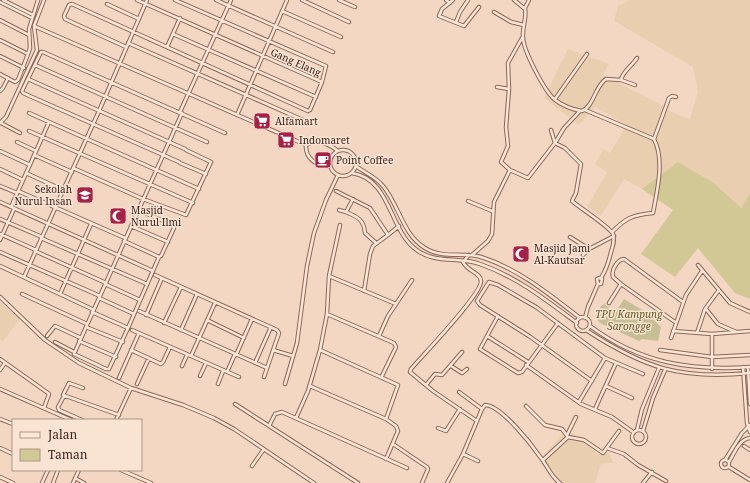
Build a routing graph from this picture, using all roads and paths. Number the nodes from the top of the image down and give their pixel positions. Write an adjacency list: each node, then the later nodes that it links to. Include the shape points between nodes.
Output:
1 (3, 0): 27 (street)
2 (38, 0): 27 (street)
3 (44, 0): 35 (street)
4 (137, 0): 20 (street, Gang Elang)
5 (147, 0): 20 (street)
6 (175, 0): 31 (street)
7 (216, 0): 21 (street)
8 (231, 0): 21 (street)
9 (288, 0): 25 (street)
10 (302, 0): 32 (street)
11 (339, 0): 23 (street)
12 (446, 0): 18 (street)
13 (452, 0): 18 (street)
14 (468, 0): 33 (street)
15 (514, 0): 24 (street)
16 (529, 0): 24 (street)
17 (0, 2): 27 (street)
18 (450, 3): 33 (street, via 438,16)
19 (107, 4): 28 (street)
20 (145, 4): 28 (street); 29 (street, Gang Elang)
21 (229, 5): 31 (street); 36 (street)
22 (479, 7): 33 (street, via 465,26)
23 (355, 8)
24 (524, 8): 34 (street)
25 (282, 11): 36 (street); 41 (street)
26 (494, 12): 34 (street, via 511,22)
27 (32, 16): 40 (street)
28 (139, 18): 37 (street)
29 (180, 18): 38 (street); 39 (street, Gang Elang)
30 (0, 20): 40 (street)
31 (222, 21): 39 (street); 44 (street)
32 (348, 22)
33 (456, 22)
34 (524, 24): 42 (street)
35 (34, 26): 56 (street); 85 (street, via 37,50)
36 (276, 26): 44 (street); 49 (street)
37 (133, 32): 45 (street); 46 (street); 47 (street, via 71,4 64,16 65,19)
38 (173, 34): 46 (street); 48 (street)
39 (216, 34): 48 (street); 53 (street, Gang Elang)
40 (29, 35): 50 (street)
41 (341, 37)
42 (522, 38): 70 (street, via 508,63); 77 (street, via 533,64)
43 (0, 40): 50 (street)
44 (270, 42): 53 (street); 66 (street, via 326,66)
45 (128, 43): 47 (street); 61 (street)
46 (167, 46): 55 (street)
47 (126, 47): 56 (street)
48 (209, 50): 55 (street); 59 (street)
49 (333, 52)
50 (28, 54): 58 (street)
51 (587, 54): 77 (street)
52 (0, 56): 58 (street)
53 (263, 56): 59 (street); 66 (street, Gang Elang)
54 (637, 58): 64 (street)
55 (203, 63): 61 (street); 67 (street)
56 (119, 64): 65 (street); 72 (street)
57 (35, 65): 63 (street); 65 (street, via 40,53 43,52); 73 (street)
58 (24, 68): 62 (street, via 15,82)
59 (257, 71): 67 (street); 75 (street)
60 (0, 74): 62 (street)
61 (198, 74): 72 (street); 74 (street)
62 (8, 78): 71 (street)
63 (28, 80): 79 (street); 87 (street, via 23,93)
64 (621, 80): 68 (street); 78 (street, via 610,78 603,81)
65 (111, 82): 73 (street); 81 (street)
66 (322, 82): 75 (street)
67 (250, 85): 74 (street); 75 (street, via 308,111)
68 (635, 85)
69 (497, 87): 70 (street)
70 (509, 89): 113 (street, via 506,127 508,146 501,162)
71 (0, 91)
72 (188, 94): 81 (street); 82 (street)
73 (105, 96): 79 (street); 88 (street)
74 (245, 96): 82 (street); 84 (street)
75 (316, 97)
76 (676, 97): 95 (street, via 669,98)
77 (555, 99): 78 (street, via 566,106)
78 (583, 110): 95 (street); 99 (street, via 564,128)
79 (99, 111): 87 (street); 97 (street)
80 (29, 113): 86 (street)
81 (181, 113): 88 (street); 92 (street)
82 (237, 115): 100 (street)
83 (0, 118): 85 (street)
84 (303, 120)
85 (2, 122): 91 (street)
86 (49, 122): 93 (street); 94 (street)
87 (93, 125): 94 (street); 106 (street)
88 (175, 127): 97 (street); 98 (street)
89 (551, 130): 99 (street)
90 (29, 131): 93 (street)
91 (20, 133)
92 (225, 133)
93 (42, 137): 101 (street); 104 (street)
94 (87, 139): 104 (street); 112 (street)
95 (654, 139): 145 (street, via 658,148 659,165 653,213 624,220)
96 (17, 142): 101 (street)
97 (169, 142): 106 (street); 117 (street, via 210,161)
98 (207, 142)
99 (555, 143): 113 (street, via 528,178); 145 (street, via 566,148 581,164 576,193 572,200)
100 (306, 145): 103 (street, via 326,143); 108 (street, via 308,156 314,162)
101 (36, 150): 105 (street)
102 (0, 151): 107 (street)
103 (338, 151): 108 (street, via 332,156); 109 (street, via 345,150 351,153)
104 (80, 154): 110 (street); 120 (street)
105 (34, 155): 107 (street); 114 (street)
106 (162, 155): 112 (street); 117 (street)
107 (30, 165): 115 (street)
108 (330, 166): 118 (street)
109 (356, 166): 116 (street); 159 (street, via 383,185 417,243 438,254)
110 (73, 168): 114 (street); 126 (street)
111 (0, 169): 119 (street)
112 (156, 170): 120 (street); 122 (street)
113 (510, 170): 136 (street)
114 (72, 172): 123 (street)
115 (26, 173): 119 (street); 123 (street)
116 (352, 173): 118 (street); 144 (street, via 363,177 379,189)
117 (206, 174): 122 (street)
118 (338, 175): 243 (street, via 314,233 307,266 300,328)
119 (23, 180): 125 (street)
120 (150, 185): 126 (street); 130 (street)
121 (0, 186): 125 (street)
122 (199, 189): 130 (street)
123 (63, 190): 132 (street)
124 (336, 191): 127 (street)
125 (17, 192): 131 (street); 132 (street)
126 (143, 199): 130 (street, via 184,215 188,214); 134 (street)
127 (353, 199): 137 (street); 147 (street, via 370,208)
128 (468, 201): 136 (street)
129 (0, 202): 131 (street)
130 (193, 203)
131 (11, 207): 133 (street)
132 (55, 208): 140 (street); 141 (street)
133 (14, 209): 139 (street); 140 (street)
134 (138, 210): 143 (street); 153 (street, via 173,225)
135 (339, 210): 137 (street)
136 (492, 211): 159 (street, via 492,234 488,241)
137 (346, 212): 154 (street, via 361,220 365,233)
138 (0, 218): 139 (street)
139 (8, 222): 146 (street); 149 (street)
140 (48, 224): 149 (street); 152 (street)
141 (91, 224): 151 (street); 152 (street)
142 (340, 225): 172 (street)
143 (131, 226): 151 (street); 153 (street)
144 (399, 226): 147 (street); 163 (street, via 409,244 422,254 438,260)
145 (613, 234): 155 (street); 202 (street, via 614,243 610,260 601,278 597,279 598,284)
146 (1, 235): 150 (street); 156 (street)
147 (388, 235): 154 (street)
148 (570, 237): 155 (street)
149 (42, 238): 156 (street); 158 (street)
150 (0, 240)
151 (125, 240): 161 (street); 162 (street)
152 (84, 241): 158 (street); 161 (street)
153 (168, 242): 162 (street)
154 (375, 242): 182 (street, via 370,254)
155 (589, 249): 160 (street)
156 (36, 251): 164 (street); 167 (street)
157 (0, 252): 164 (street)
158 (78, 254): 167 (street); 168 (street)
159 (470, 255): 163 (street); 201 (street, via 500,264 519,274)
160 (583, 255)
161 (118, 256): 168 (street); 169 (street)
162 (159, 257): 169 (street)
163 (463, 260): 208 (street, via 516,280); 279 (street, via 467,268 479,276 480,286 463,311 410,369 412,375)
164 (29, 265): 173 (street); 176 (street)
165 (698, 265): 170 (street)
166 (0, 266): 173 (street)
167 (72, 268): 176 (street); 177 (street)
168 (112, 269): 177 (street); 178 (street)
169 (153, 271): 178 (street)
170 (702, 271): 181 (street); 189 (street)
171 (155, 275): 174 (street)
172 (329, 276): 182 (street); 198 (street)
173 (24, 277): 184 (street)
174 (162, 278): 180 (street); 199 (street)
175 (412, 280): 192 (street)
176 (66, 281): 184 (street); 187 (street)
177 (105, 284): 187 (street); 188 (street)
178 (147, 284): 188 (street)
179 (621, 284): 189 (street, via 612,274 622,258); 191 (street); 206 (street)
180 (181, 287): 185 (street); 205 (street)
181 (719, 290): 193 (street); 196 (street, via 732,305)
182 (364, 291): 192 (street)
183 (22, 294): 209 (street)
184 (60, 294): 194 (street)
185 (197, 294): 190 (street); 214 (street)
186 (0, 297): 283 (street, via 45,340 67,355)
187 (99, 297): 194 (street); 197 (street)
188 (140, 300): 197 (street)
189 (684, 302): 206 (street)
190 (215, 303): 203 (street); 204 (street)
191 (609, 303)
192 (396, 304): 223 (street)
193 (705, 309): 219 (street); 220 (street, via 718,324)
194 (93, 311): 209 (street); 212 (street)
195 (139, 311): 199 (street)
196 (750, 312)
197 (134, 314): 212 (street)
198 (327, 314): 223 (street); 235 (street)
199 (146, 315): 205 (street)
200 (498, 316): 207 (street, via 480,306 477,301 489,282 536,307); 224 (street); 231 (street)
201 (580, 318): 202 (street); 208 (street)
202 (585, 318): 210 (street, via 589,320)
203 (252, 319): 211 (street); 226 (street)
204 (207, 320): 225 (street); 226 (street)
205 (164, 322): 214 (street)
206 (676, 322): 216 (street)
207 (558, 323): 231 (street); 248 (street)
208 (576, 323): 215 (street, via 580,330)
209 (87, 325): 228 (street); 230 (street)
210 (590, 326): 215 (street); 245 (street, via 626,349)
211 (271, 327): 234 (street, via 279,333); 252 (street)
212 (128, 328): 230 (street)
213 (132, 330): 218 (street)
214 (181, 330): 225 (street)
215 (586, 330): 255 (street, via 623,353)
216 (673, 330): 219 (street); 227 (street)
217 (750, 332): 220 (street)
218 (139, 333): 232 (street); 233 (street)
219 (697, 333): 221 (street)
220 (737, 333): 221 (street)
221 (712, 334): 246 (street)
222 (47, 336): 228 (street, via 55,326)
223 (378, 336): 271 (street, via 396,345)
224 (487, 336): 254 (street); 254 (street, via 480,349 483,352 518,373 522,372)
225 (199, 338): 240 (street); 242 (street)
226 (244, 338): 240 (street)
227 (671, 338)
228 (80, 340): 237 (street); 244 (street)
229 (55, 342): 237 (street)
230 (122, 342): 244 (street)
231 (540, 344): 254 (street); 275 (street)
232 (170, 347): 239 (street); 247 (street, via 162,363)
233 (131, 350): 247 (street); 274 (street)
234 (273, 350): 243 (street); 260 (street)
235 (320, 350): 271 (street); 280 (street)
236 (660, 350): 246 (street)
237 (74, 352): 244 (street, via 106,369 111,367)
238 (462, 352): 257 (street)
239 (187, 354): 242 (street); 256 (street)
240 (236, 355): 252 (street); 266 (street)
241 (750, 355): 246 (street)
242 (191, 356): 251 (street)
243 (293, 356): 278 (street)
244 (116, 357)
245 (649, 357): 255 (street); 262 (street, via 696,368)
246 (712, 357): 262 (street)
247 (149, 358): 276 (street)
248 (605, 358): 253 (street); 275 (street)
249 (0, 359): 250 (street)
250 (5, 363): 264 (street); 294 (street, via 49,394)
251 (206, 363): 266 (street); 270 (street)
252 (255, 363): 260 (street)
253 (616, 363): 268 (street); 281 (street)
254 (527, 364): 290 (street)
255 (647, 364): 261 (street)
256 (182, 366)
257 (451, 366): 263 (street, via 460,373); 279 (street, via 442,375 435,374)
258 (743, 367): 259 (street); 262 (street); 269 (street)
259 (749, 367): 267 (street)
260 (267, 368): 273 (street)
261 (659, 368): 265 (street); 287 (street)
262 (712, 368)
263 (466, 369)
264 (0, 370)
265 (665, 370): 269 (street, via 697,374); 289 (street)
266 (225, 371): 272 (street); 277 (street)
267 (749, 373): 269 (street); 292 (street)
268 (643, 374)
269 (744, 374): 309 (street)
270 (200, 376)
271 (382, 376): 305 (street, via 396,383 398,387)
272 (239, 377)
273 (264, 377)
274 (119, 378)
275 (592, 381): 290 (street)
276 (137, 384)
277 (218, 384)
278 (285, 384)
279 (426, 385): 295 (street)
280 (310, 386): 300 (street); 305 (street)
281 (606, 386): 288 (street); 297 (street)
282 (83, 388): 286 (street, via 68,384)
283 (131, 388): 298 (street); 322 (street, via 202,413 234,429)
284 (0, 389): 294 (street)
285 (459, 392): 296 (street)
286 (64, 396): 298 (street); 303 (street, via 59,410)
287 (647, 396): 289 (street); 311 (street)
288 (632, 398)
289 (653, 398): 313 (street)
290 (579, 402): 297 (street)
291 (235, 404): 308 (street)
292 (750, 404)
293 (526, 406): 316 (street, via 545,425 559,427)
294 (44, 408): 302 (street)
295 (460, 409): 306 (street); 310 (street, via 446,431)
296 (482, 409): 306 (street); 327 (street, via 489,405 496,409)
297 (595, 409): 314 (street)
298 (119, 415): 304 (street)
299 (576, 417): 316 (street)
300 (296, 418): 308 (street, via 278,412); 326 (street)
301 (0, 419): 307 (street)
302 (69, 419)
303 (80, 419)
304 (117, 419)
305 (386, 419): 318 (street, via 398,429)
306 (477, 421): 325 (street)
307 (12, 424)
308 (269, 426): 350 (street)
309 (749, 426): 315 (street); 328 (street)
310 (438, 428)
311 (637, 430): 313 (street); 314 (street)
312 (619, 431): 321 (street)
313 (643, 431): 314 (street, via 646,439 641,444 633,441)
314 (633, 432)
315 (750, 432)
316 (567, 436): 321 (street, via 584,440 602,453); 327 (street)
317 (750, 438): 330 (street, via 740,443)
318 (393, 444): 326 (street); 351 (street, via 427,467)
319 (744, 446): 323 (street)
320 (0, 448): 324 (street)
321 (607, 448): 338 (street, via 624,454)
322 (264, 450): 331 (street); 349 (street)
323 (750, 450)
324 (12, 454)
325 (463, 454): 329 (street); 352 (street)
326 (386, 459): 333 (street)
327 (543, 460): 353 (street)
328 (725, 460): 330 (street); 332 (street, via 722,467 725,469)
329 (478, 461)
330 (729, 462): 332 (street)
331 (252, 466)
332 (729, 466): 341 (street)
333 (407, 468)
334 (48, 471): 344 (street)
335 (58, 471): 345 (street)
336 (78, 471): 340 (street)
337 (123, 471): 348 (street)
338 (652, 472): 342 (street); 354 (street)
339 (0, 478): 343 (street)
340 (75, 478): 346 (street); 347 (street)
341 (750, 480)
342 (666, 481)
343 (13, 483)
344 (42, 483)
345 (53, 483)
346 (73, 483)
347 (84, 483)
348 (151, 483)
349 (314, 483)
350 (358, 483)
351 (422, 483)
352 (447, 483)
353 (560, 483)
354 (643, 483)

